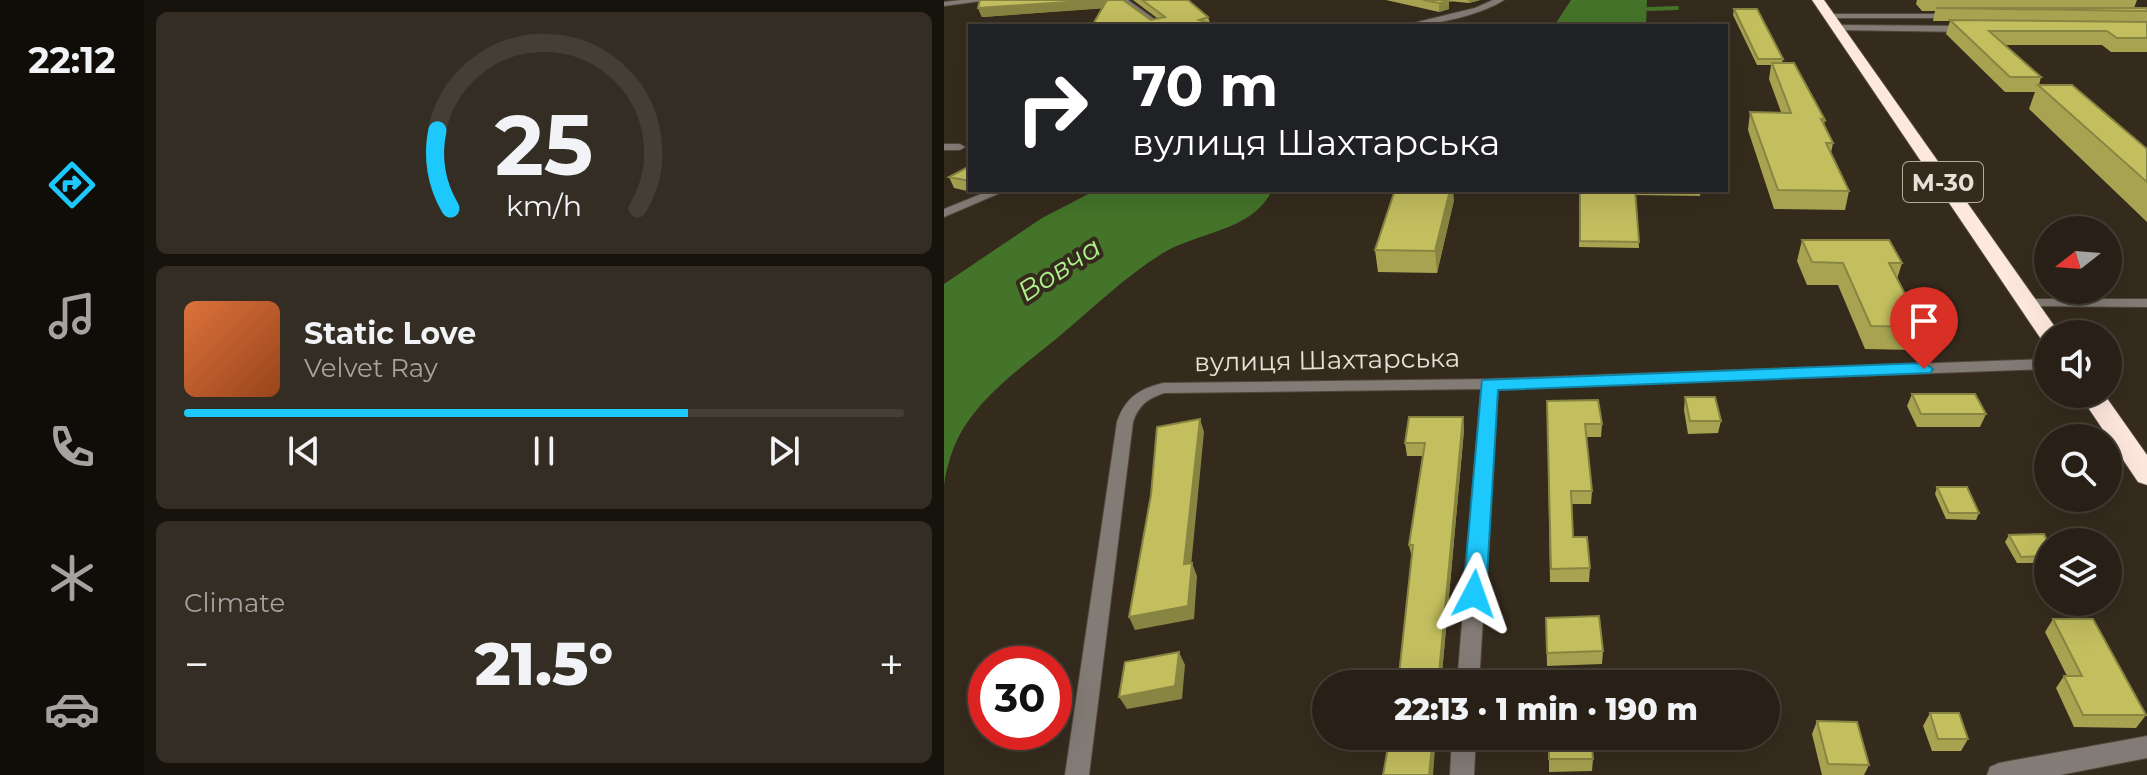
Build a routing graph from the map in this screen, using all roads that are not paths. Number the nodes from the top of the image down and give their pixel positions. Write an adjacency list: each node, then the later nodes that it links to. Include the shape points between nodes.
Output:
1 (984, 0): 5 (street)
2 (1123, 0): 11 (street)
3 (1500, 0): 7 (street)
4 (1818, 0): 10 (highway, М-30)
5 (944, 4)
6 (1453, 5): 7 (street)
7 (1477, 10): 12 (street)
8 (1906, 16): 9 (street); 10 (street); 13 (street)
9 (1966, 16)
10 (1834, 22): 13 (street); 19 (highway, М-30)
11 (1157, 24)
12 (1414, 24)
13 (1918, 29): 14 (street)
14 (1979, 29)
15 (944, 147): 16 (street)
16 (960, 147)
17 (996, 192): 18 (street)
18 (944, 213)
19 (2027, 303): 20 (street); 21 (highway, М-30)
20 (2147, 303)
21 (2039, 320)
22 (2034, 365): 23 (street, вулиця Шахтарська)
23 (1489, 384): 26 (street); 29 (street, вулиця Шахтарська, via 1163,388 1142,394 1130,406 1125,422)
24 (2101, 408): 25 (highway)
25 (2147, 475)
26 (1469, 670)
27 (2147, 747): 31 (street)
28 (1463, 750): 30 (street)
29 (1077, 775)
30 (1462, 775)
31 (1999, 775)

